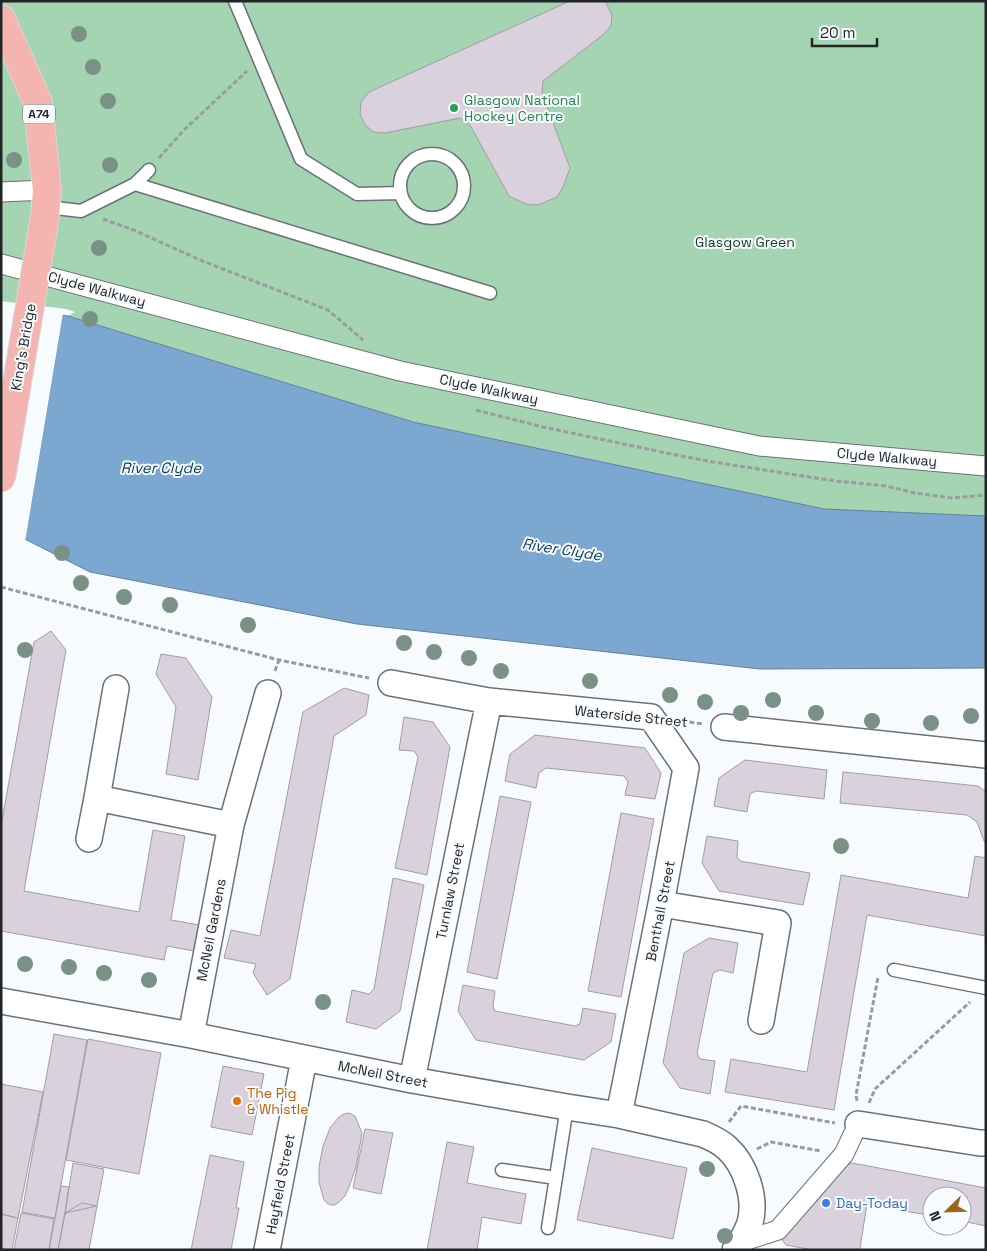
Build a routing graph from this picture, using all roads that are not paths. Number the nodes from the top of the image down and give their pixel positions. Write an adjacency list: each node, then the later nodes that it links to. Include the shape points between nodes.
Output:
1 (235, 1): 6 (lane, via 302,159 358,194)
2 (1, 19): 7 (main road, A74, via 38,103)
3 (149, 170): 4 (lane)
4 (136, 184): 7 (lane, via 81,211); 9 (lane)
5 (1, 192): 7 (street)
6 (401, 194): 6 (lane, via 402,173 408,164 425,154 446,156 461,170 464,192 460,202 444,216 422,217 405,204)
7 (46, 205): 11 (main road, King's Bridge, bridge)
8 (1, 264): 10 (street, Clyde Walkway, via 400,371 749,444)
9 (490, 293)
10 (986, 466)
11 (1, 478)
12 (391, 683): 15 (street, Waterside Street)
13 (116, 688): 19 (street)
14 (268, 693): 20 (street, McNeil Gardens)
15 (489, 701): 16 (street, Waterside Street); 29 (street, Turnlaw Street)
16 (651, 717): 22 (street, Benthall Street, via 686,768)
17 (724, 727): 18 (street)
18 (986, 755)
19 (97, 798): 20 (street); 21 (street)
20 (230, 825): 27 (street, McNeil Gardens)
21 (89, 839)
22 (662, 904): 26 (street, via 778,923); 31 (street, Benthall Street)
23 (894, 970): 24 (lane)
24 (985, 988)
25 (1, 1001): 27 (street, McNeil Street)
26 (761, 1021)
27 (191, 1035): 28 (street, McNeil Street)
28 (304, 1059): 29 (street, McNeil Street); 38 (street, Hayfield Street)
29 (412, 1080): 30 (street, McNeil Street)
30 (567, 1107): 31 (street, McNeil Street); 35 (lane)
31 (619, 1115): 37 (street, McNeil Street, via 703,1134 726,1146 742,1168 752,1200 750,1221)
32 (858, 1124): 33 (street); 37 (street, via 844,1154 778,1230)
33 (986, 1143)
34 (502, 1170): 35 (lane)
35 (556, 1178): 36 (lane)
36 (548, 1228)
37 (738, 1246)
38 (267, 1250)

